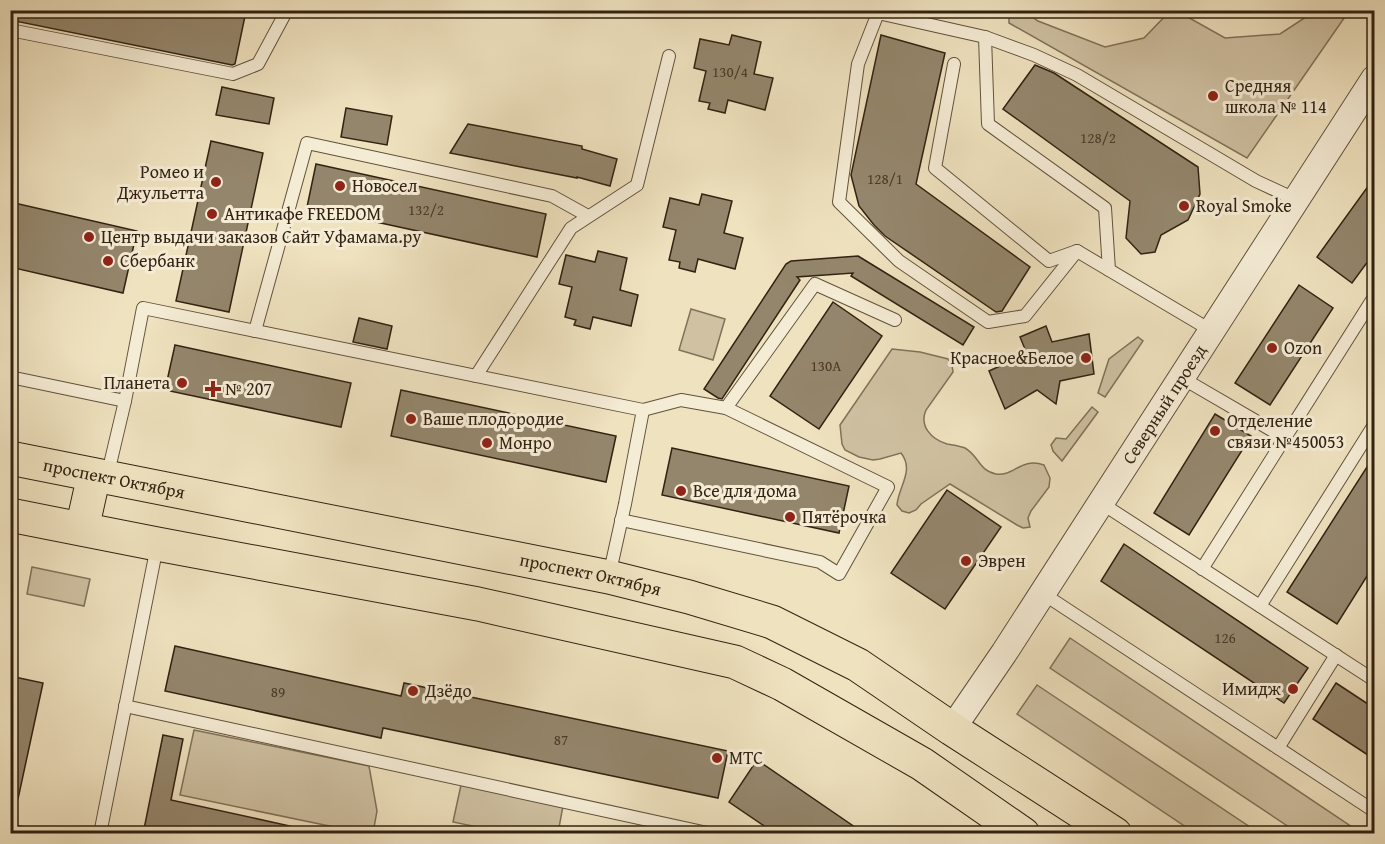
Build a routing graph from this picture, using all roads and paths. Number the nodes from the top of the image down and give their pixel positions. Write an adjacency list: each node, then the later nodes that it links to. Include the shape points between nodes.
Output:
1 (287, 10): 2 (lane, via 258,64 233,74)
2 (10, 30)
3 (985, 37): 7 (lane, via 1077,75 1256,182); 9 (lane, via 878,13 858,64 839,202 899,261 988,322 1025,316); 10 (lane, via 988,124 1106,208)
4 (669, 56): 8 (lane, via 637,185)
5 (954, 64): 9 (lane, via 935,168 1049,261)
6 (1374, 79): 7 (street, Северный проезд)
7 (1297, 200): 14 (street, Северный проезд)
8 (588, 216): 13 (lane, via 552,196 307,143); 15 (lane, via 571,228)
9 (1077, 251): 10 (lane)
10 (1109, 270): 14 (lane)
11 (1374, 297): 22 (lane)
12 (896, 320): 19 (lane, via 814,284)
13 (255, 331): 15 (lane); 18 (lane, via 143,308)
14 (1212, 331): 17 (street, Северный проезд)
15 (476, 376): 20 (lane)
16 (10, 377): 18 (lane)
17 (1182, 378): 22 (lane); 25 (street, Северный проезд)
18 (126, 401): 24 (lane)
19 (726, 408): 20 (lane, via 681,400); 27 (lane, via 888,487 839,574 820,562)
20 (643, 410): 27 (lane)
21 (1374, 424): 33 (lane)
22 (1285, 438): 30 (lane)
23 (10, 458): 24 (main road, проспект Октября)
24 (100, 476): 28 (main road); 31 (main road, проспект Октября)
25 (1101, 503): 30 (lane); 32 (street, Северный проезд)
26 (10, 515): 28 (main road)
27 (621, 520): 31 (lane)
28 (82, 529): 29 (main road)
29 (157, 544): 36 (lane); 44 (main road, via 478,604 735,663 791,689 921,764)
30 (1202, 569): 33 (lane)
31 (609, 577): 37 (main road, проспект Октября, via 772,622 858,665)
32 (1042, 593): 37 (street, Северный проезд); 38 (lane)
33 (1260, 606): 34 (lane)
34 (1336, 655): 35 (lane); 38 (lane)
35 (1374, 680)
36 (125, 706): 42 (lane); 43 (lane)
37 (952, 729): 45 (main road, проспект Октября)
38 (1278, 748): 39 (lane)
39 (1374, 811)
40 (10, 830): 41 (lane)
41 (28, 834)
42 (100, 834)
43 (712, 834)
44 (1023, 834)
45 (1115, 834)

